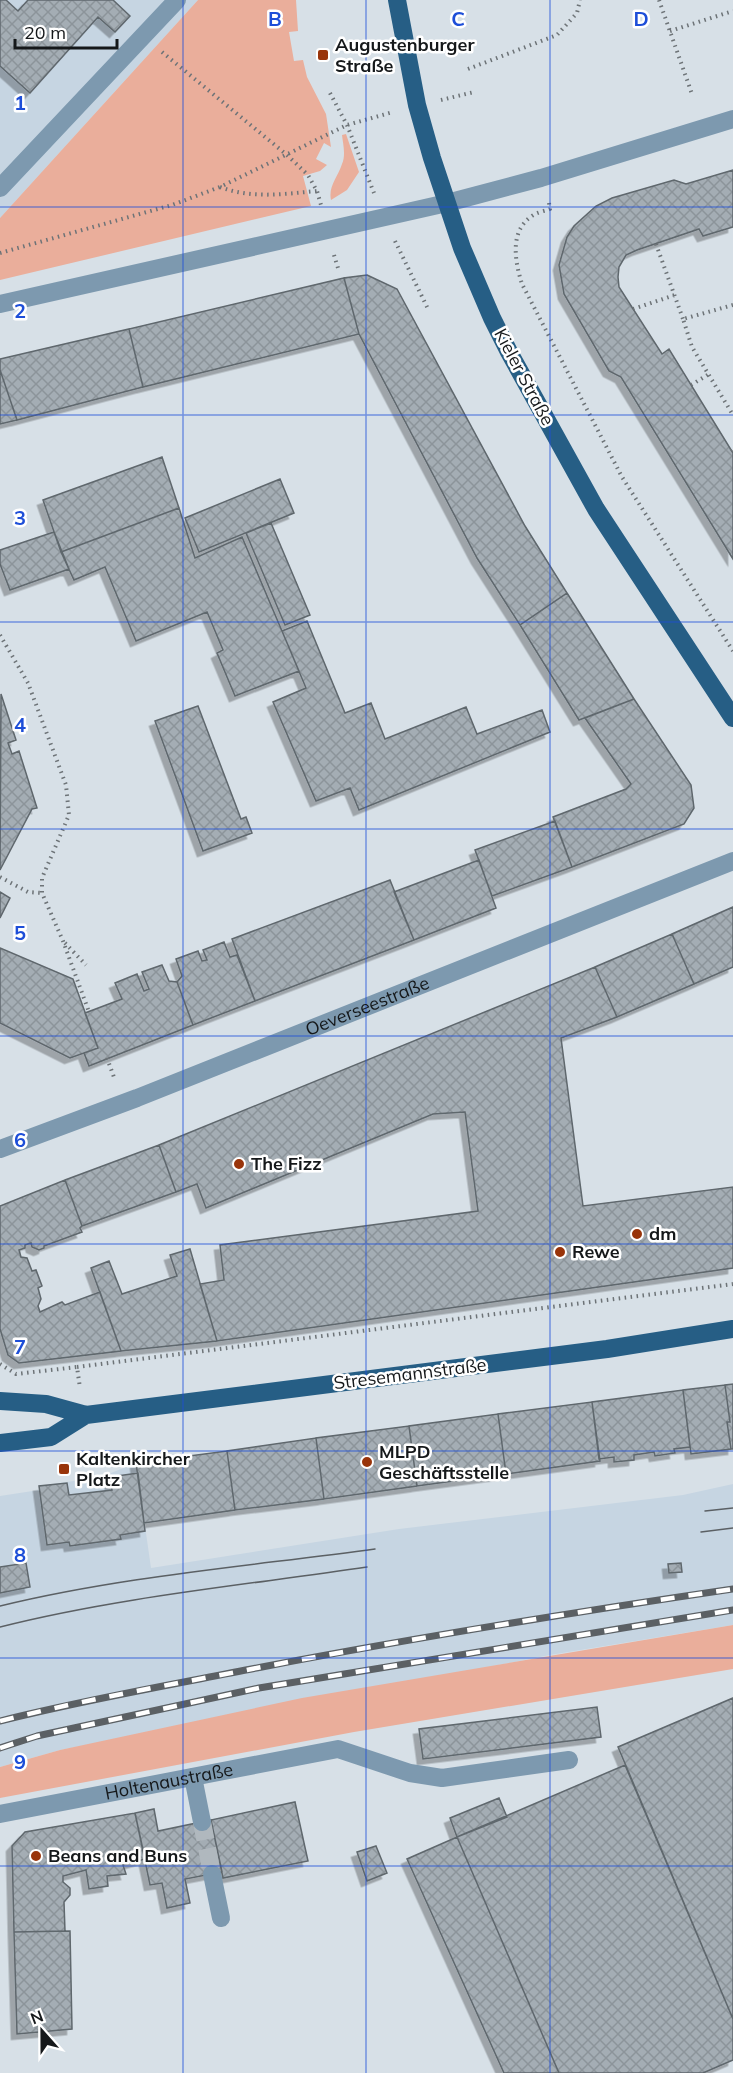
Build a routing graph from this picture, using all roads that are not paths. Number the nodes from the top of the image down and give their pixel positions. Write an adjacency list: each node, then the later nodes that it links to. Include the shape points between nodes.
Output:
1 (177, 0): 4 (street)
2 (397, 0): 5 (main road, Kieler Straße, via 417,105)
3 (733, 119): 5 (street)
4 (0, 188)
5 (447, 203): 6 (street); 7 (main road, Kieler Straße, via 508,352 596,508)
6 (0, 304)
7 (733, 718)
8 (733, 861): 9 (street, Oeverseestraße)
9 (0, 1149)
10 (733, 1329): 12 (main road, Stresemannstraße, via 607,1349)
11 (0, 1401): 12 (main road, Stresemannstraße, via 46,1404)
12 (86, 1415): 13 (main road, Stresemannstraße, via 51,1437)
13 (0, 1443)
14 (569, 1760): 15 (street, Holtenaustraße, via 442,1778 410,1773 338,1749)
15 (193, 1777): 16 (street, Holtenaustraße); 17 (street)
16 (0, 1814)
17 (202, 1822)
18 (212, 1874): 19 (street)
19 (222, 1918)

